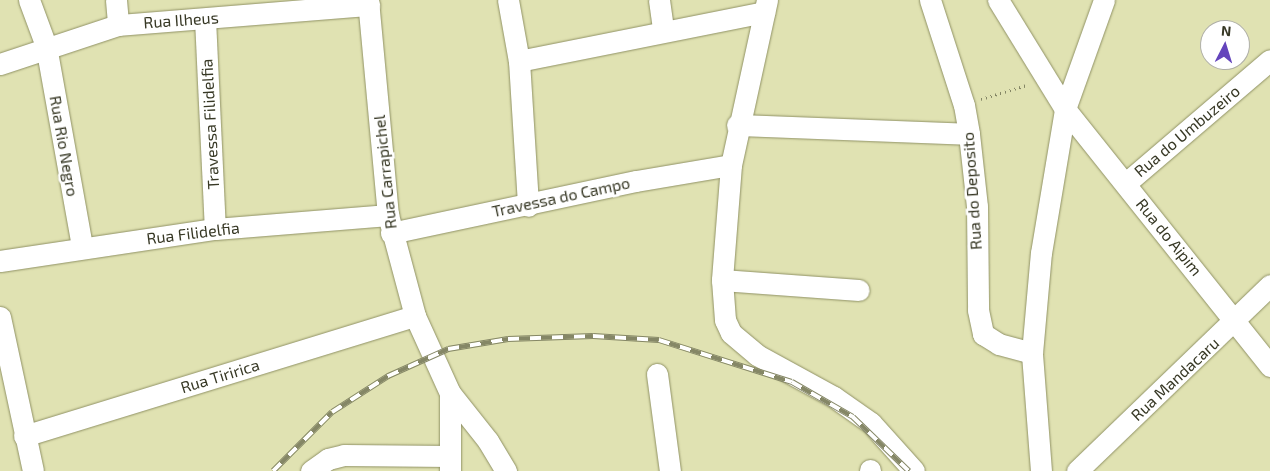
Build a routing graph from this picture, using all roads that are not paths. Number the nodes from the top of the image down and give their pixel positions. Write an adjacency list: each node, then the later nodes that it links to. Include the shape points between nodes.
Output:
1 (29, 0): 13 (street, Rua Rio Negro)
2 (116, 0): 11 (street)
3 (508, 0): 15 (street)
4 (659, 0): 12 (street)
5 (930, 0): 19 (street, Rua do Deposito, via 964,106)
6 (998, 0): 17 (street, Rua do Aipim)
7 (1104, 0): 17 (street)
8 (368, 2): 10 (street, Rua Ilheus); 23 (street, Rua Carrapichel)
9 (765, 6): 12 (street); 18 (street)
10 (205, 18): 11 (street, Rua Ilheus); 24 (street, Travessa Filidelfia)
11 (118, 25): 13 (street, Rua Ilheus)
12 (663, 29): 15 (street)
13 (46, 46): 16 (street, Rua Ilheus); 25 (street, Rua Rio Negro)
14 (1270, 60): 21 (street, Rua do Umbuzeiro)
15 (518, 61): 22 (street)
16 (0, 64)
17 (1065, 110): 21 (street, Rua do Aipim); 33 (street, via 1041,253)
18 (738, 125): 19 (street); 20 (street)
19 (969, 134): 33 (street, Rua do Deposito, via 977,206 978,310 983,334)
20 (731, 165): 22 (street, Travessa do Campo, via 636,181); 27 (street)
21 (1126, 183): 32 (street, Rua do Aipim)
22 (528, 206): 23 (street, Travessa do Campo)
23 (390, 224): 24 (street, Rua Filidelfia); 30 (street, Rua Carrapichel)
24 (215, 229): 25 (street, Rua Filidelfia)
25 (82, 246): 26 (street, Rua Filidelfia)
26 (0, 261)
27 (722, 280): 29 (street); 43 (street, via 722,309 730,333 757,355 834,397 871,423)
28 (1270, 285): 32 (street, Rua Mandacaru)
29 (859, 290)
30 (416, 316): 36 (street, Rua Carrapichel); 37 (street, Rua Tiririca)
31 (0, 317): 37 (street)
32 (1236, 321): 34 (street, Rua do Aipim); 45 (street, Rua Mandacaru)
33 (1032, 353): 44 (street)
34 (1270, 366)
35 (657, 374): 42 (street)
36 (450, 393): 38 (street); 41 (street, via 488,441)
37 (24, 436): 39 (street)
38 (450, 464): 40 (street, via 338,456)
39 (33, 471)
40 (311, 471)
41 (506, 471)
42 (670, 471)
43 (914, 471)
44 (1041, 471)
45 (1077, 471)

